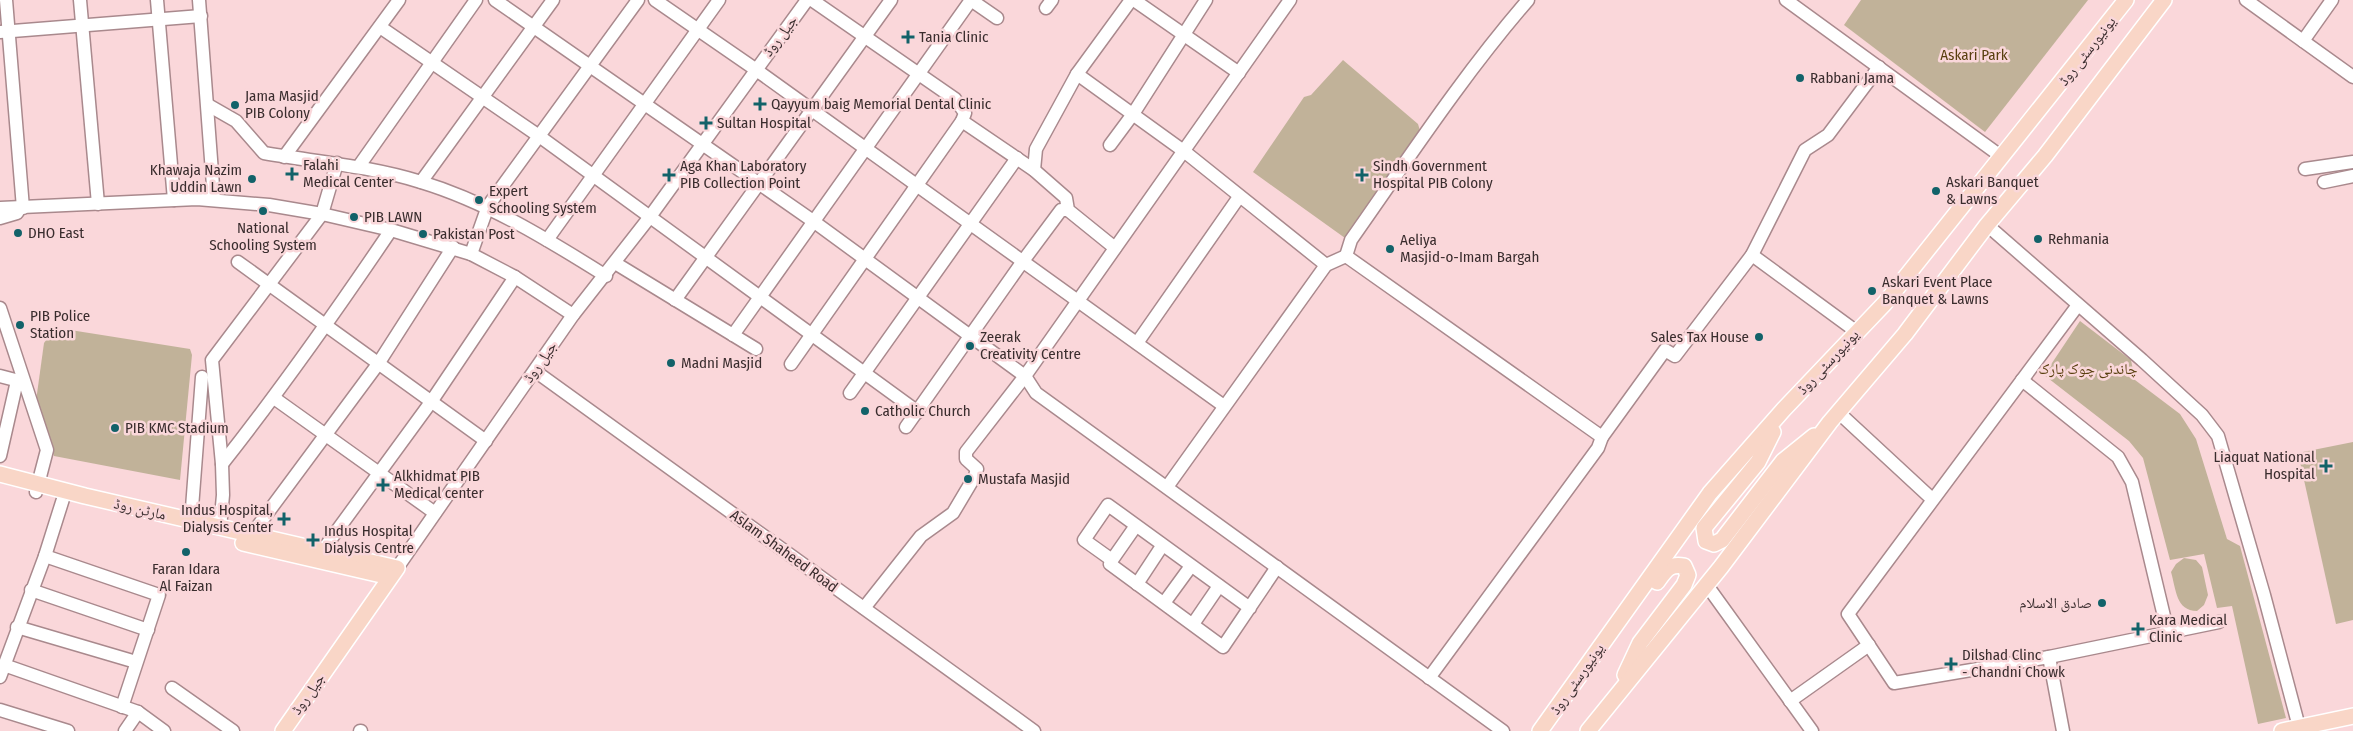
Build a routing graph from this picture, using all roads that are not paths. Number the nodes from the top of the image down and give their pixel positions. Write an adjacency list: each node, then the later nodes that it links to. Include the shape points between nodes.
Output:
1 (6, 0): 32 (street)
2 (80, 0): 28 (street)
3 (157, 0): 27 (street)
4 (200, 0): 25 (street)
5 (399, 0): 29 (street)
6 (476, 0): 36 (street)
7 (495, 0): 30 (street)
8 (553, 0): 30 (street)
9 (638, 0): 37 (street)
10 (655, 0): 31 (street)
11 (718, 0): 31 (street)
12 (807, 0): 39 (street, جیل روڈ)
13 (812, 0): 34 (street)
14 (891, 0): 34 (street)
15 (971, 0): 26 (street); 40 (street)
16 (1133, 0): 33 (street); 42 (street)
17 (1206, 0): 33 (street)
18 (1290, 0): 41 (street)
19 (1528, 0): 89 (street, via 1459,88 1351,240)
20 (1786, 0): 38 (street)
21 (2126, 0): 56 (main road, یونیورسٹی روڈ)
22 (2164, 0): 82 (main road, یونیورسٹی روڈ, via 2045,156)
23 (2246, 0): 35 (street)
24 (2332, 0): 35 (street)
25 (201, 16): 27 (street); 46 (street)
26 (997, 18)
27 (159, 21): 28 (street); 71 (street)
28 (82, 26): 32 (street); 72 (street)
29 (380, 27): 36 (street); 55 (street)
30 (534, 27): 37 (street); 44 (street)
31 (697, 30): 39 (street); 45 (street)
32 (4, 31): 75 (street)
33 (1184, 33): 41 (street); 48 (street)
34 (865, 36): 40 (street); 47 (street)
35 (2303, 41): 43 (street)
36 (431, 62): 44 (street); 60 (street)
37 (590, 66): 45 (street); 50 (street)
38 (1879, 67): 56 (street); 88 (street, via 1828,134 1805,150)
39 (755, 69): 47 (street); 51 (street, جیل روڈ)
40 (919, 73): 49 (street, via 955,99 965,113); 53 (street)
41 (1239, 73): 54 (street)
42 (1078, 74): 48 (street); 62 (street, via 1036,149)
43 (2353, 77)
44 (482, 97): 50 (street); 65 (street)
45 (644, 104): 51 (street); 63 (street)
46 (208, 105): 55 (street, via 236,121 264,153); 70 (street)
47 (812, 110): 53 (street); 67 (street)
48 (1132, 114): 52 (street); 54 (street)
49 (962, 121): 57 (street); 68 (street)
50 (538, 136): 63 (street); 73 (street)
51 (702, 144): 67 (street); 79 (street, جیل روڈ)
52 (1110, 145)
53 (866, 148): 68 (street); 80 (street)
54 (1185, 152): 69 (street); 86 (street)
55 (284, 157): 59 (street)
56 (2002, 157): 107 (main road, یونیورسٹی روڈ, via 1885,303)
57 (1017, 158): 62 (street); 81 (street)
58 (2353, 162): 61 (street)
59 (337, 163): 60 (street); 77 (street)
60 (360, 166): 65 (street)
61 (2305, 169)
62 (1034, 170): 76 (street, via 1066,198)
63 (593, 176): 79 (street); 84 (street)
64 (2353, 176): 66 (street)
65 (421, 182): 73 (street)
66 (2324, 182)
67 (759, 183): 80 (street); 90 (street)
68 (917, 185): 81 (street); 91 (street)
69 (1239, 197): 95 (street); 111 (street)
70 (214, 199): 71 (street); 77 (street)
71 (174, 200): 72 (street)
72 (98, 204): 75 (street)
73 (488, 206): 84 (street); 87 (street)
74 (0, 208): 75 (street)
75 (22, 208): 78 (street)
76 (1068, 210): 86 (street); 92 (street, via 1061,210)
77 (322, 214): 83 (street); 98 (street)
78 (0, 218)
79 (649, 218): 90 (street); 94 (street, جیل روڈ)
80 (813, 222): 91 (street); 99 (street)
81 (971, 223): 92 (street); 100 (street)
82 (1987, 225): 103 (street); 128 (main road, یونیورسٹی روڈ, via 1905,334)
83 (392, 230): 85 (street); 106 (street)
84 (547, 240): 96 (street)
85 (453, 247): 87 (street); 113 (street)
86 (1115, 248): 102 (street)
87 (472, 254): 97 (street)
88 (1752, 255): 107 (street); 131 (street, via 1675,356 1665,350)
89 (1346, 256): 95 (street); 131 (street)
90 (705, 258): 99 (street); 101 (street)
91 (864, 260): 100 (street); 109 (street)
92 (1023, 261): 102 (street); 110 (street)
93 (238, 262): 98 (street)
94 (615, 263): 96 (street, جیل روڈ); 101 (street)
95 (1326, 266): 125 (street)
96 (606, 276): 105 (street, جیل روڈ)
97 (515, 278): 105 (street); 124 (street)
98 (268, 285): 106 (street); 134 (street, via 212,360)
99 (760, 297): 108 (street); 109 (street)
100 (918, 298): 110 (street); 116 (street)
101 (676, 300): 108 (street)
102 (1078, 300): 111 (street); 118 (street)
103 (2078, 305): 120 (street); 179 (street, via 2202,415 2218,436)
104 (0, 308): 121 (street)
105 (573, 315): 115 (street, جیل روڈ)
106 (326, 326): 113 (street); 123 (street)
107 (1857, 332): 126 (main road, یونیورسٹی روڈ)
108 (733, 335): 112 (street)
109 (812, 335): 114 (street); 116 (street)
110 (970, 336): 118 (street); 127 (street)
111 (1137, 343): 125 (street)
112 (756, 349)
113 (378, 364): 124 (street); 130 (street)
114 (791, 364)
115 (535, 371): 132 (street, جیل روڈ); 159 (street, Aslam Shaheed Road)
116 (864, 373): 122 (street); 127 (street)
117 (0, 376): 121 (street)
118 (1025, 376): 138 (street, via 1036,393); 159 (street, via 966,452 966,459 977,469 954,513 921,536)
119 (202, 377): 143 (street)
120 (2022, 380): 141 (street); 166 (street, via 2118,457 2132,482)
121 (20, 381): 133 (street); 139 (street, via 47,450)
122 (850, 393)
123 (274, 398): 130 (street); 134 (street)
124 (431, 402): 132 (street); 135 (street)
125 (1224, 406): 138 (street)
126 (1784, 409): 128 (main road, via 1758,462 1704,528 1706,541 1714,544 1722,540 1783,462); 162 (main road, یونیورسٹی روڈ, via 1710,492)
127 (918, 412): 129 (street)
128 (1834, 417): 141 (street); 155 (main road, یونیورسٹی روڈ)
129 (906, 428)
130 (326, 435): 135 (street); 146 (street)
131 (1602, 437): 171 (street, via 1598,448)
132 (486, 441): 142 (street, جیل روڈ)
133 (0, 456)
134 (222, 464): 145 (street)
135 (378, 473): 142 (street); 148 (street)
136 (0, 474): 139 (main road, مارٹن روڈ)
137 (0, 484): 139 (main road, مارٹن روڈ)
138 (1167, 487): 152 (street)
139 (37, 488): 140 (main road, مارٹن روڈ); 143 (main road, مارٹن روڈ)
140 (63, 499): 146 (main road, مارٹن روڈ); 149 (street)
141 (1932, 499): 167 (street, via 1848,614)
142 (435, 513): 153 (street, جیل روڈ)
143 (191, 521): 145 (main road, مارٹن روڈ)
144 (1135, 526): 147 (street); 150 (street); 150 (street, via 1108,505 1084,540)
145 (220, 528): 146 (main road, مارٹن روڈ)
146 (248, 539): 148 (main road, مارٹن روڈ)
147 (1162, 546): 151 (street); 154 (street)
148 (319, 555): 153 (main road, مارٹن روڈ)
149 (45, 556): 157 (street); 165 (street, via 159,595)
150 (1112, 560): 154 (street, via 1110,564)
151 (1191, 566): 156 (street); 158 (street)
152 (1277, 567): 160 (street); 171 (street)
153 (394, 572): 184 (main road, جیل روڈ)
154 (1137, 584): 158 (street)
155 (1706, 584): 173 (main road, یونیورسٹی روڈ); 174 (street)
156 (1219, 586): 160 (street); 163 (street)
157 (30, 590): 164 (street); 165 (street)
158 (1164, 603): 163 (street)
159 (864, 608): 185 (street, Aslam Shaheed Road)
160 (1250, 608): 163 (street, via 1223,647)
161 (2219, 622): 166 (street)
162 (1616, 623): 173 (main road, via 1644,600 1668,567 1675,564 1684,566 1688,575 1684,585 1640,643); 187 (main road, یونیورسٹی روڈ)
163 (1193, 624)
164 (17, 627): 169 (street); 170 (street)
165 (148, 630): 169 (street)
166 (2168, 633): 168 (street)
167 (1869, 645): 168 (street, via 1894,682); 174 (street)
168 (2049, 657): 190 (street)
169 (136, 662): 175 (street)
170 (2, 671): 175 (street)
171 (1429, 678): 186 (street)
172 (172, 688): 183 (street)
173 (1614, 696): 188 (main road, یونیورسٹی روڈ)
174 (1790, 701): 189 (street)
175 (122, 707): 177 (street)
176 (0, 710): 180 (street)
177 (138, 712): 181 (street); 182 (street)
178 (2353, 716): 179 (main road)
179 (2299, 727): 191 (main road)
180 (68, 731)
181 (125, 731)
182 (164, 731)
183 (233, 731)
184 (283, 731)
185 (1034, 731)
186 (1503, 731)
187 (1540, 731)
188 (1588, 731)
189 (1812, 731)
190 (2062, 731)
191 (2282, 731)

